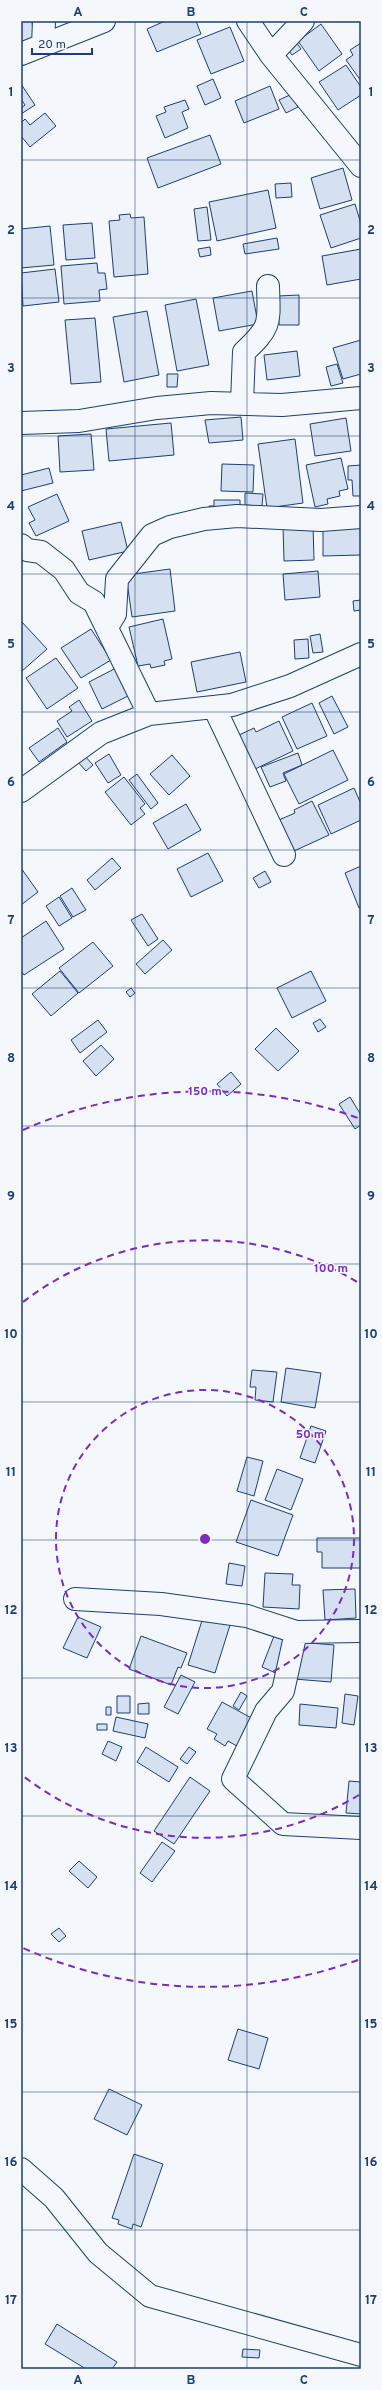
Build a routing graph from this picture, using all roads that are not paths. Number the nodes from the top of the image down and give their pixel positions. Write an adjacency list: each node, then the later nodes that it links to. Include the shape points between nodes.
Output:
1 (44, 21): 5 (street)
2 (104, 21): 5 (street)
3 (248, 21): 7 (street)
4 (303, 21): 7 (street)
5 (43, 45): 6 (street)
6 (21, 54)
7 (271, 55): 8 (street)
8 (361, 166)
9 (268, 286): 11 (street, via 269,316 266,329 244,352)
10 (361, 398): 11 (street, via 282,405)
11 (242, 403): 12 (street, via 211,403 79,420)
12 (21, 423)
13 (361, 517): 15 (street, via 321,520 236,516 204,519 170,527 152,536 117,579 115,614)
14 (23, 550): 15 (street, via 41,552 64,570 79,593 94,602)
15 (107, 627): 18 (street)
16 (361, 654): 17 (street, via 290,686 232,704)
17 (214, 706): 18 (street); 20 (street)
18 (149, 714): 19 (street, via 101,733)
19 (21, 791)
20 (284, 855)
21 (75, 1599): 23 (street, via 161,1604 247,1616)
22 (361, 1631): 23 (street)
23 (296, 1632): 24 (street, via 283,1691 266,1711 233,1779 283,1824)
24 (361, 1828)
25 (21, 2169): 26 (street, via 54,2198 98,2252 150,2296)
26 (361, 2355)

